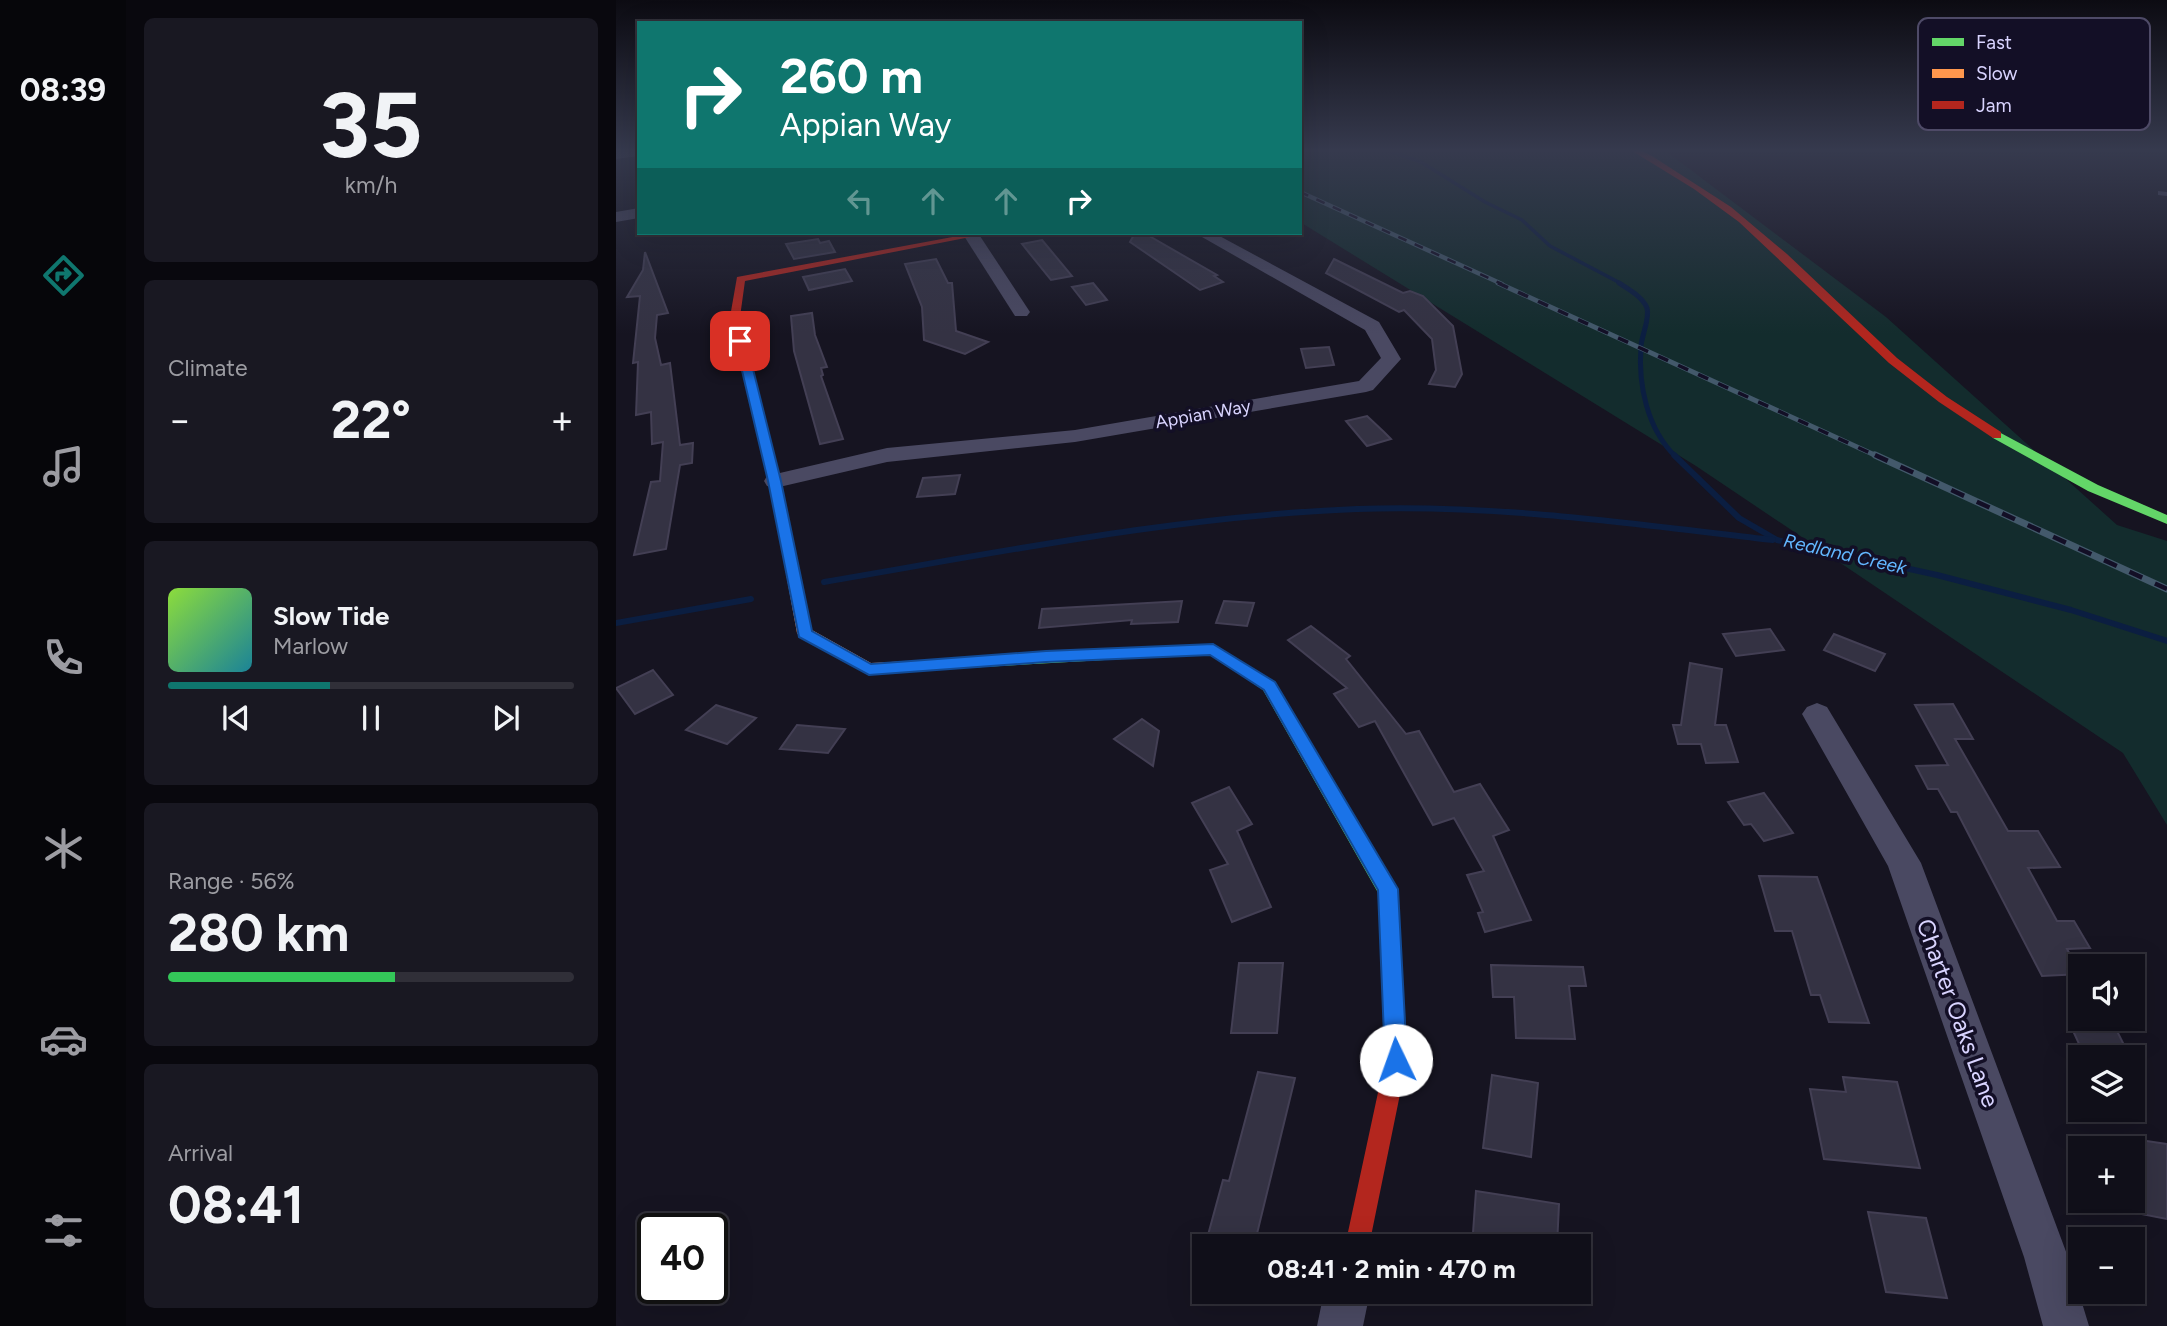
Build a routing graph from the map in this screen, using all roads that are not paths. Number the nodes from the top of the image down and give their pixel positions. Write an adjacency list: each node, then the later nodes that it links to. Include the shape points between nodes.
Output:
1 (1729, 211): 10 (street, via 1772,244)
2 (1756, 211): 5 (street)
3 (637, 213): 4 (street)
4 (616, 217)
5 (1766, 218)
6 (974, 235): 12 (street, via 740,279 735,317)
7 (980, 235): 11 (street)
8 (1207, 235): 12 (street, Appian Way, via 1372,326 1391,359 1366,386 1074,436 887,455)
9 (1851, 292): 10 (street)
10 (1824, 295): 13 (street, via 1885,355 1983,428 2071,477)
11 (1021, 312)
12 (775, 481): 15 (street, via 805,634 869,669 1213,649 1269,686 1388,889 1396,1060)
13 (2167, 520)
14 (1817, 714): 18 (street, Charter Oaks Lane, via 1904,863 2046,1257)
15 (1360, 1234)
16 (1345, 1304): 17 (street)
17 (1340, 1326)
18 (2066, 1326)

